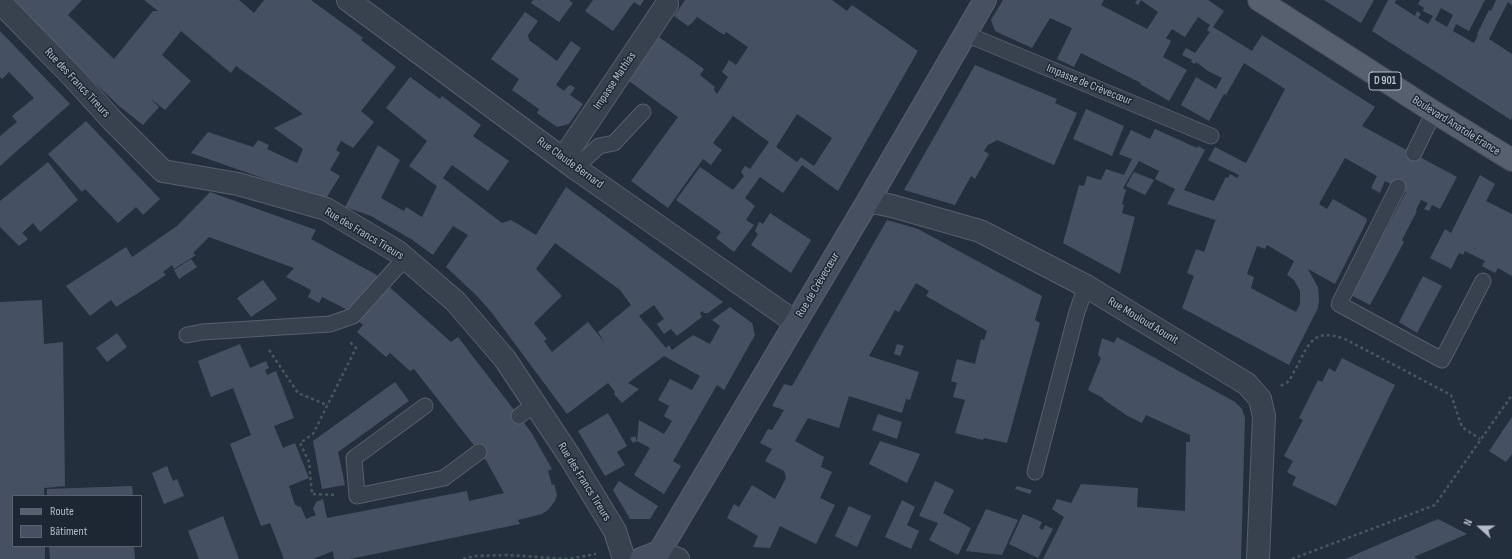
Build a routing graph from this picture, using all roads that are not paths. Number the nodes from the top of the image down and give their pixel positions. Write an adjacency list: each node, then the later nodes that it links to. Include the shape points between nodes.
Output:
1 (348, 0): 12 (street, Rue Claude Bernard)
2 (1259, 0): 8 (main road, Boulevard Anatole France / D 901)
3 (0, 2): 15 (street, Rue des Francs Tireurs, via 163,171 238,184 326,209)
4 (979, 3): 6 (main road, Rue de Crèvecœur)
5 (668, 4): 12 (street, Impasse Mathias)
6 (966, 34): 9 (lane, Impasse de Crèvecœur); 14 (main road, Rue de Crèvecœur)
7 (643, 112): 12 (lane, via 614,143 599,146)
8 (1434, 112): 10 (lane); 11 (main road, Boulevard Anatole France / D 901)
9 (1211, 136)
10 (1414, 153)
11 (1512, 160)
12 (569, 163): 18 (street, Rue Claude Bernard)
13 (1398, 187): 16 (lane, via 1339,304 1442,360)
14 (868, 201): 17 (street, Rue Mouloud Aounit, via 980,231); 18 (main road, Rue de Crèvecœur)
15 (405, 258): 19 (lane, via 353,316 330,324); 23 (street, Rue des Francs Tireurs, via 455,300 505,359 527,410 570,457 615,531)
16 (1483, 281)
17 (1086, 286): 22 (lane); 25 (street, Rue Mouloud Aounit, via 1247,384 1260,399 1264,416)
18 (795, 322): 24 (main road, Rue de Crèvecœur)
19 (187, 335)
20 (425, 406): 21 (lane, via 354,458 357,496 444,478)
21 (479, 452)
22 (1035, 472)
23 (622, 554)
24 (659, 557)
25 (1258, 559)

